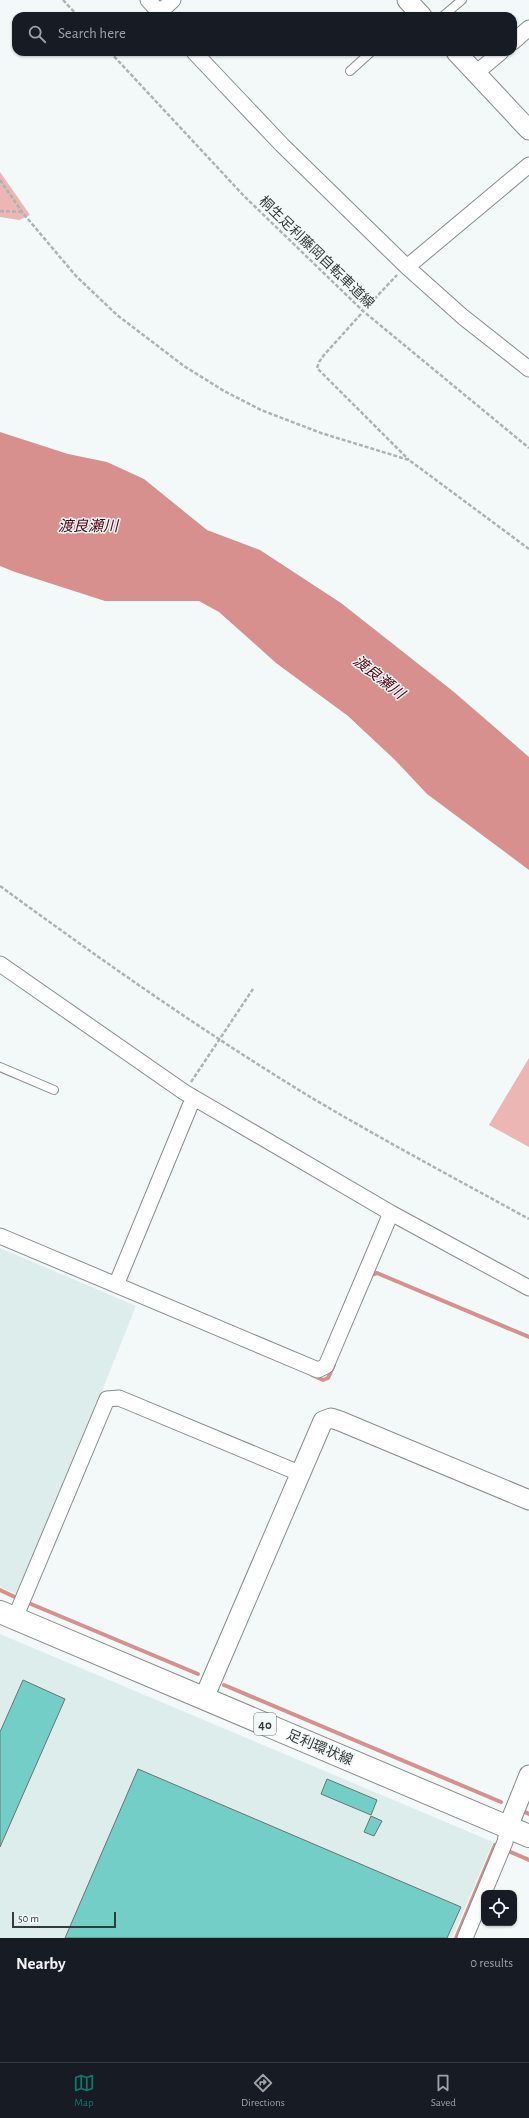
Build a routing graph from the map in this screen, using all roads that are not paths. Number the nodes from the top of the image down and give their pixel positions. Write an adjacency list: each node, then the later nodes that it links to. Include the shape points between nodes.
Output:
1 (148, 0): 4 (street)
2 (173, 0): 5 (street)
3 (462, 0): 6 (lane)
4 (159, 12)
5 (163, 12)
6 (448, 12)
7 (529, 28): 8 (street)
8 (517, 38)
9 (198, 56): 17 (street, via 282,145)
10 (367, 56): 13 (lane)
11 (460, 56): 14 (street)
12 (496, 56): 14 (street)
13 (350, 71)
14 (476, 74): 15 (street)
15 (529, 130)
16 (529, 165): 17 (street)
17 (407, 267): 18 (street, via 463,317)
18 (526, 362)
19 (1, 968): 22 (street)
20 (0, 1067): 21 (lane)
21 (54, 1090)
22 (196, 1098): 23 (street); 25 (street, via 190,1106)
23 (391, 1213): 25 (street, via 326,1366 318,1370); 26 (street)
24 (0, 1236): 25 (street)
25 (116, 1285)
26 (529, 1288)
27 (300, 1473): 28 (street, via 319,1428 323,1421 331,1418); 29 (street, via 119,1398 107,1399); 30 (street)
28 (529, 1500)
29 (7, 1615): 30 (main road, 足利環状線 / 40)
30 (204, 1698): 32 (main road, 足利環状線 / 40)
31 (529, 1775): 32 (street)
32 (508, 1827): 33 (main road, 足利環状線 / 40); 34 (street, via 505,1842)
33 (529, 1836)
34 (465, 1938)

